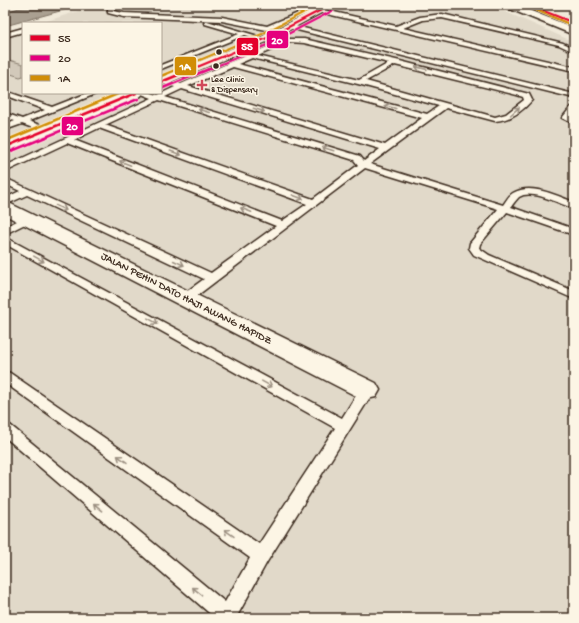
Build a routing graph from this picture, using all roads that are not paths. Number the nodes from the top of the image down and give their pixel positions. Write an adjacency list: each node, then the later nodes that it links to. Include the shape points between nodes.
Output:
1 (117, 5): 14 (lane, via 110,12 124,15 222,18)
2 (296, 5): 6 (lane)
3 (331, 5): 6 (street)
4 (508, 5): 8 (street)
5 (529, 5): 8 (street)
6 (318, 10): 9 (lane); 10 (street); 14 (lane)
7 (162, 23): 13 (lane, via 198,22)
8 (567, 23): 12 (street)
9 (397, 28): 16 (lane, via 422,18 442,16 561,44); 25 (lane)
10 (286, 29): 14 (street); 33 (lane)
11 (22, 30): 15 (lane)
12 (574, 32)
13 (245, 33): 14 (lane); 19 (lane)
14 (267, 33): 17 (street)
15 (5, 35)
16 (574, 50)
17 (234, 51): 18 (lane); 21 (street)
18 (252, 56): 22 (lane, via 296,39); 23 (lane); 27 (lane)
19 (184, 57): 20 (lane); 24 (lane)
20 (162, 60)
21 (214, 60): 23 (lane); 26 (street)
22 (396, 62): 27 (lane); 35 (lane, one-way to 22, via 500,119 510,116 528,100 519,93)
23 (230, 65): 28 (lane); 39 (lane, one-way to 23)
24 (162, 67)
25 (574, 69)
26 (162, 82): 28 (lane)
27 (360, 82): 35 (lane)
28 (181, 87): 34 (lane); 47 (lane, one-way to 47)
29 (5, 93): 36 (lane)
30 (91, 94): 36 (lane)
31 (134, 94): 44 (street)
32 (146, 94): 34 (lane)
33 (574, 96)
34 (159, 98): 42 (lane); 48 (lane, one-way to 34, via 357,158)
35 (444, 106): 39 (lane)
36 (51, 109): 40 (lane)
37 (574, 110): 41 (lane, via 566,118)
38 (5, 115): 40 (lane)
39 (428, 117): 47 (lane)
40 (22, 122): 43 (lane); 44 (lane)
41 (574, 122)
42 (100, 126): 45 (lane); 53 (lane, one-way to 53)
43 (5, 128)
44 (44, 130): 46 (street)
45 (67, 140): 49 (lane); 58 (lane, one-way to 45)
46 (5, 147)
47 (385, 148): 48 (lane)
48 (363, 165): 53 (lane); 56 (lane)
49 (5, 169)
50 (5, 181): 51 (lane)
51 (26, 192): 52 (lane); 62 (lane, one-way to 62)
52 (5, 202)
53 (314, 202): 58 (lane)
54 (574, 205): 56 (lane, via 539,193 528,192 514,196)
55 (5, 208): 57 (street, JALAN PEHIN DATO HAJI AWANG HAPIDZ)
56 (504, 208): 60 (lane); 63 (lane, via 475,243 474,248 478,253)
57 (27, 219): 59 (lane); 64 (street, JALAN PEHIN DATO HAJI AWANG HAPIDZ)
58 (283, 225): 62 (lane)
59 (5, 231)
60 (574, 232)
61 (5, 240): 67 (lane, one-way to 67)
62 (212, 278): 64 (lane)
63 (574, 295)
64 (186, 298): 66 (street, JALAN PEHIN DATO HAJI AWANG HAPIDZ)
65 (5, 376): 69 (lane, one-way to 65)
66 (367, 390): 67 (lane)
67 (343, 425): 69 (lane)
68 (5, 429): 69 (lane, one-way to 68, via 227,616)
69 (261, 556)

